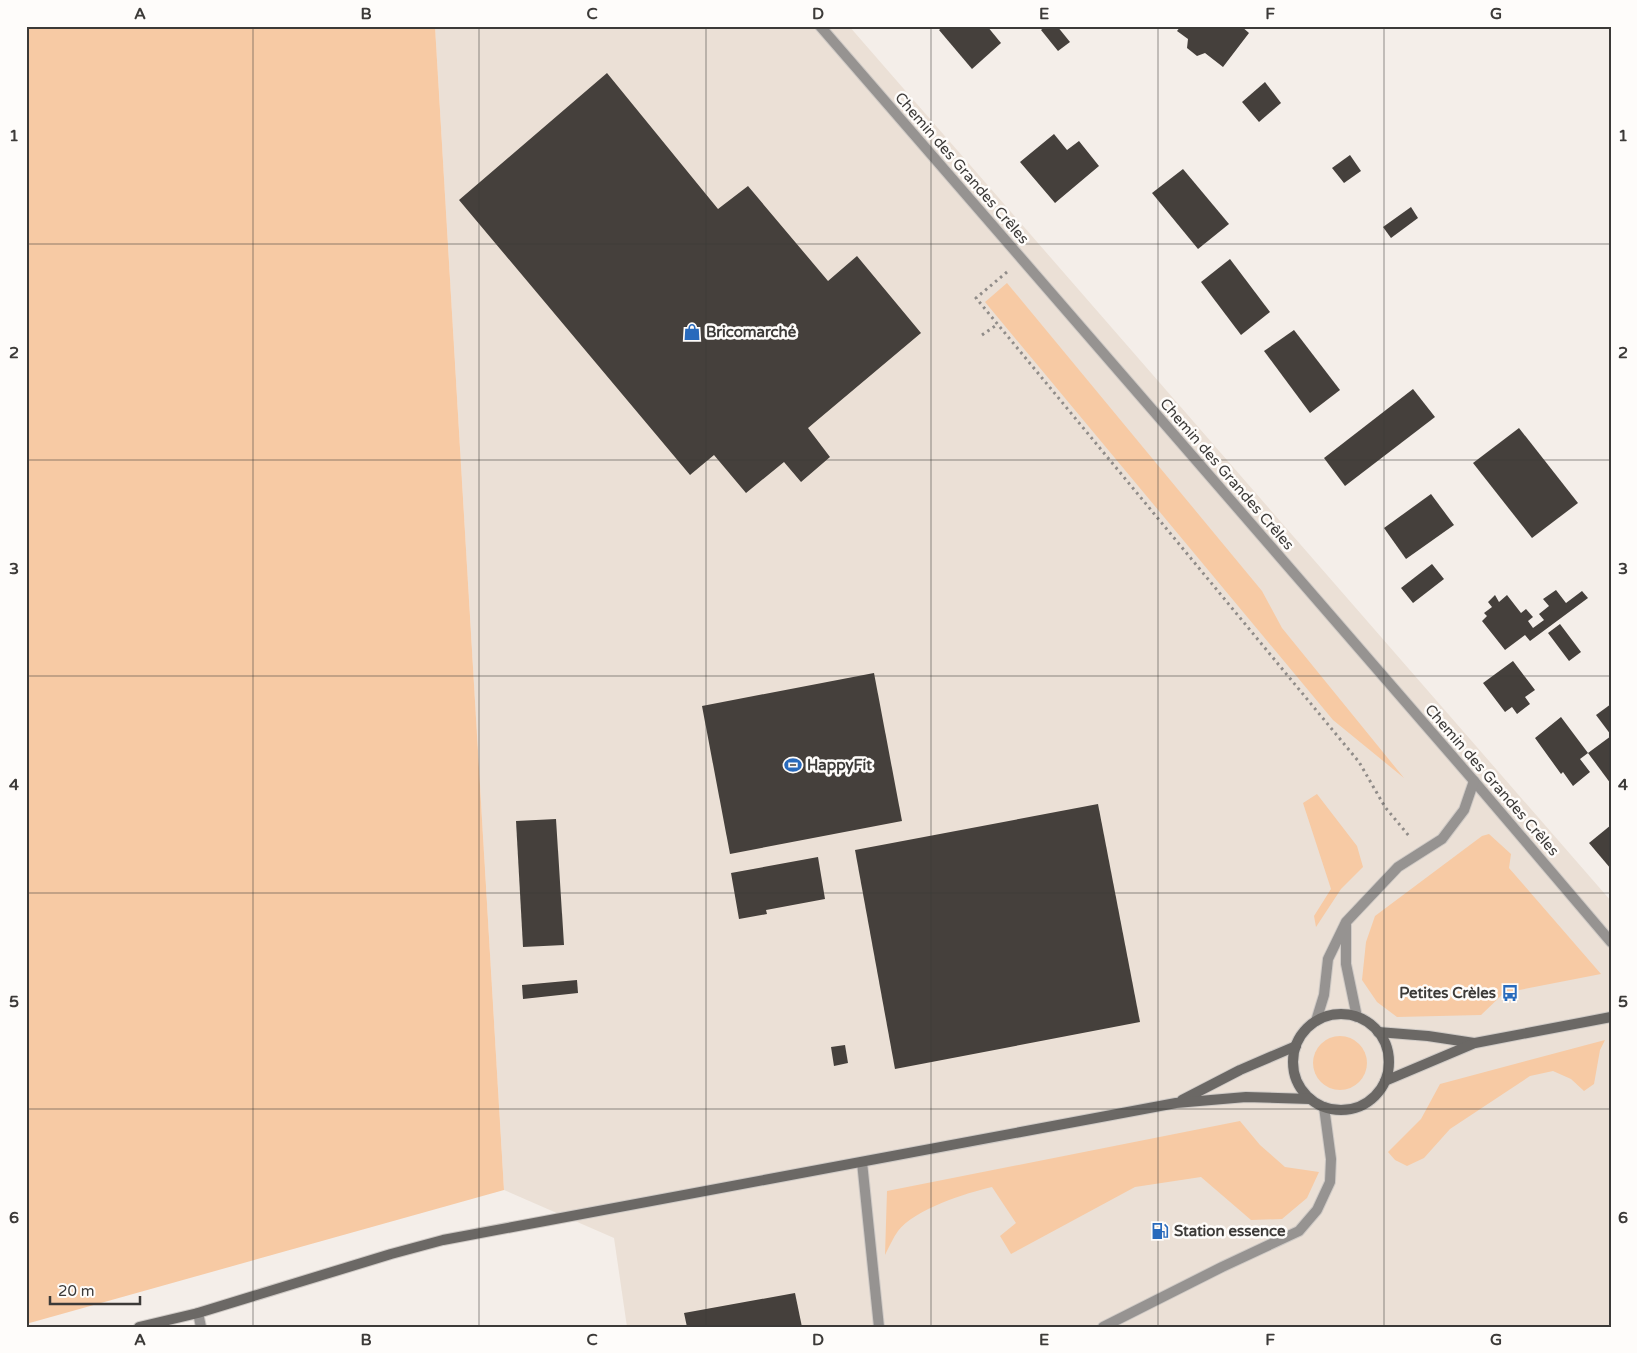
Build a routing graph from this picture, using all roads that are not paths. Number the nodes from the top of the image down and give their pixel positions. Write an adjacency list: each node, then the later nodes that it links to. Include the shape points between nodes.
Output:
1 (820, 26): 2 (street, Chemin des Grandes Crêles)
2 (1474, 781): 3 (street, via 1464,810 1442,839 1398,867); 4 (street, Chemin des Grandes Crêles)
3 (1346, 922): 5 (street, via 1346,964); 7 (street, via 1328,959 1324,995)
4 (1611, 942)
5 (1357, 1017): 7 (main road, via 1329,1015); 8 (main road)
6 (1611, 1018): 9 (main road)
7 (1316, 1021): 10 (main road)
8 (1378, 1032): 9 (main road); 11 (main road, via 1389,1056)
9 (1475, 1043): 11 (main road)
10 (1296, 1046): 12 (main road, via 1294,1075); 13 (main road)
11 (1385, 1081): 14 (main road, via 1370,1101 1359,1106 1345,1110)
12 (1310, 1099): 13 (main road, via 1246,1097); 14 (main road)
13 (1176, 1102): 15 (main road)
14 (1324, 1107): 20 (street, via 1331,1159 1330,1182 1317,1210 1299,1231)
15 (862, 1162): 16 (main road, via 443,1240); 19 (street)
16 (198, 1313): 17 (main road); 18 (street)
17 (139, 1327)
18 (201, 1327)
19 (879, 1327)
20 (1103, 1327)

